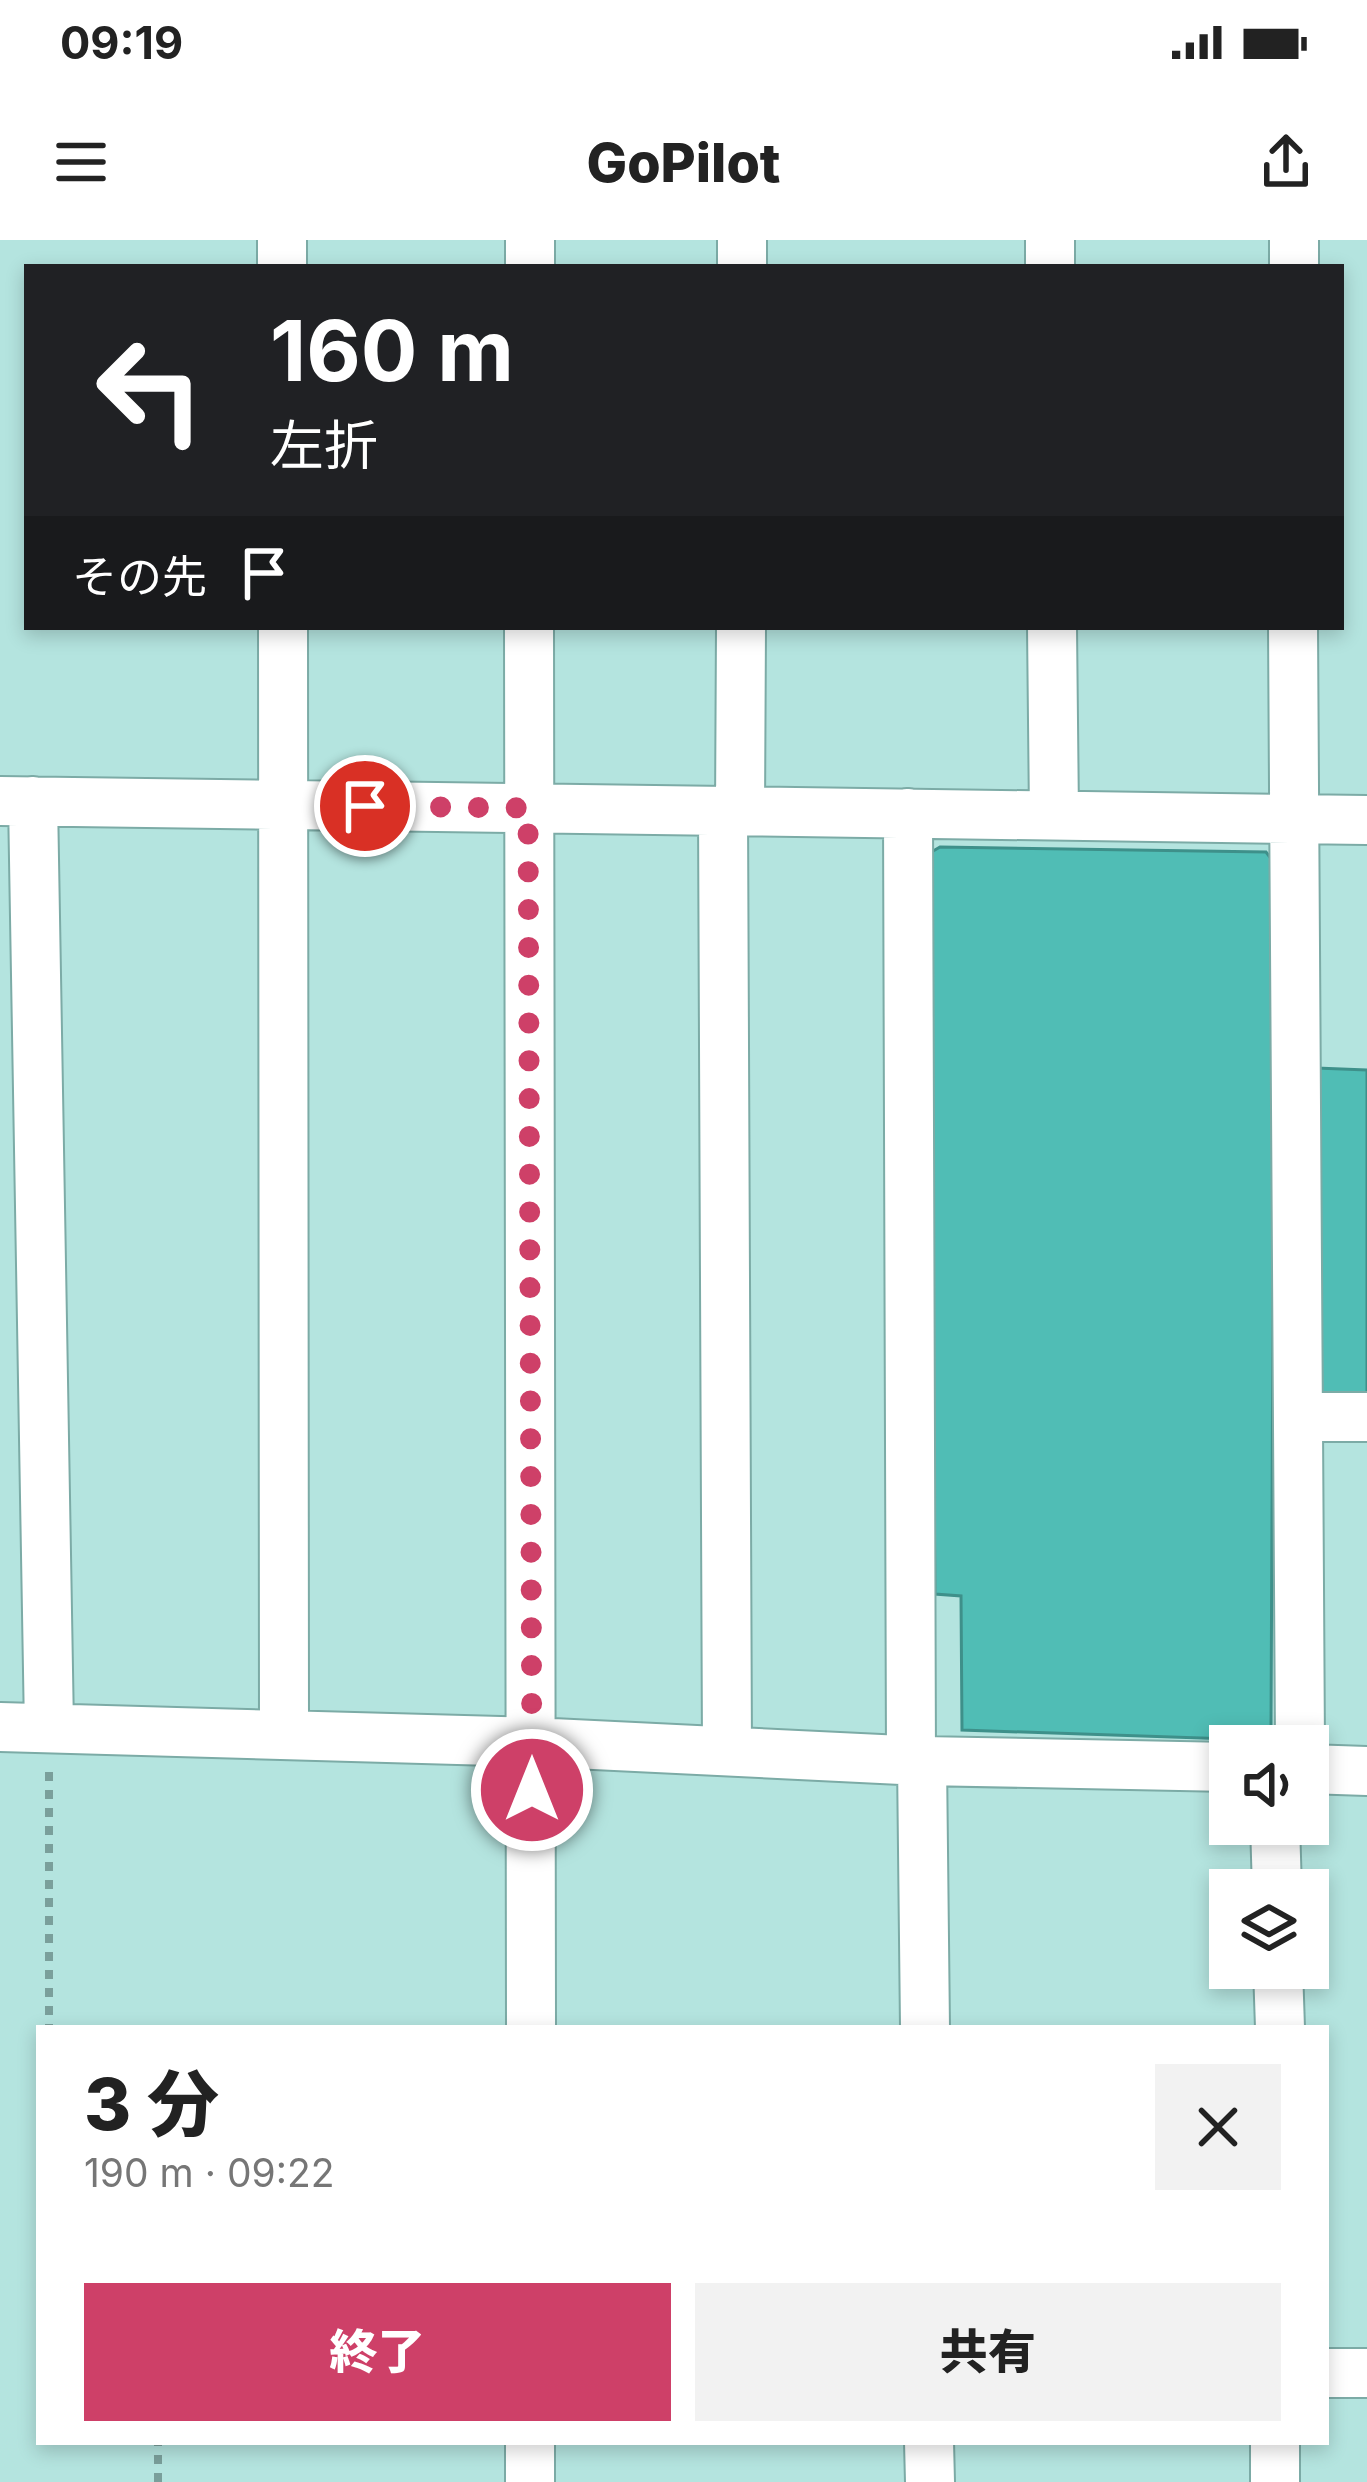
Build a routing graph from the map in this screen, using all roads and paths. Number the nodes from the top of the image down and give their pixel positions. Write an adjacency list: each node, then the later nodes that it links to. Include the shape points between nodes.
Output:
1 (283, 630): 7 (street)
2 (529, 630): 8 (street)
3 (741, 630): 9 (street)
4 (1052, 630): 11 (street)
5 (1293, 630): 12 (street)
6 (16, 801): 7 (street); 18 (street)
7 (284, 804): 8 (street); 19 (street)
8 (528, 808): 9 (street); 20 (street)
9 (732, 811): 10 (street); 21 (street)
10 (908, 813): 11 (street); 22 (street)
11 (1054, 815): 12 (street)
12 (1293, 819): 13 (street); 15 (street)
13 (1367, 820)
14 (1367, 1417): 15 (street)
15 (1298, 1418): 16 (street)
16 (1300, 1725)
17 (0, 1727): 18 (street)
18 (49, 1728): 19 (street); 27 (path)
19 (284, 1735): 20 (street)
20 (532, 1742): 21 (street); 28 (street)
21 (727, 1751): 22 (street)
22 (916, 1760): 23 (street); 29 (street)
23 (1209, 1767)
24 (1329, 1770): 25 (street)
25 (1367, 1771)
26 (1279, 1989): 30 (street)
27 (49, 2025)
28 (531, 2025)
29 (925, 2025)
30 (1280, 2025)
31 (1329, 2373): 32 (street)
32 (1367, 2373)
33 (158, 2445): 37 (path)
34 (530, 2445): 38 (street)
35 (929, 2445): 39 (street)
36 (1275, 2445): 40 (street)
37 (158, 2482)
38 (530, 2482)
39 (930, 2482)
40 (1275, 2482)

